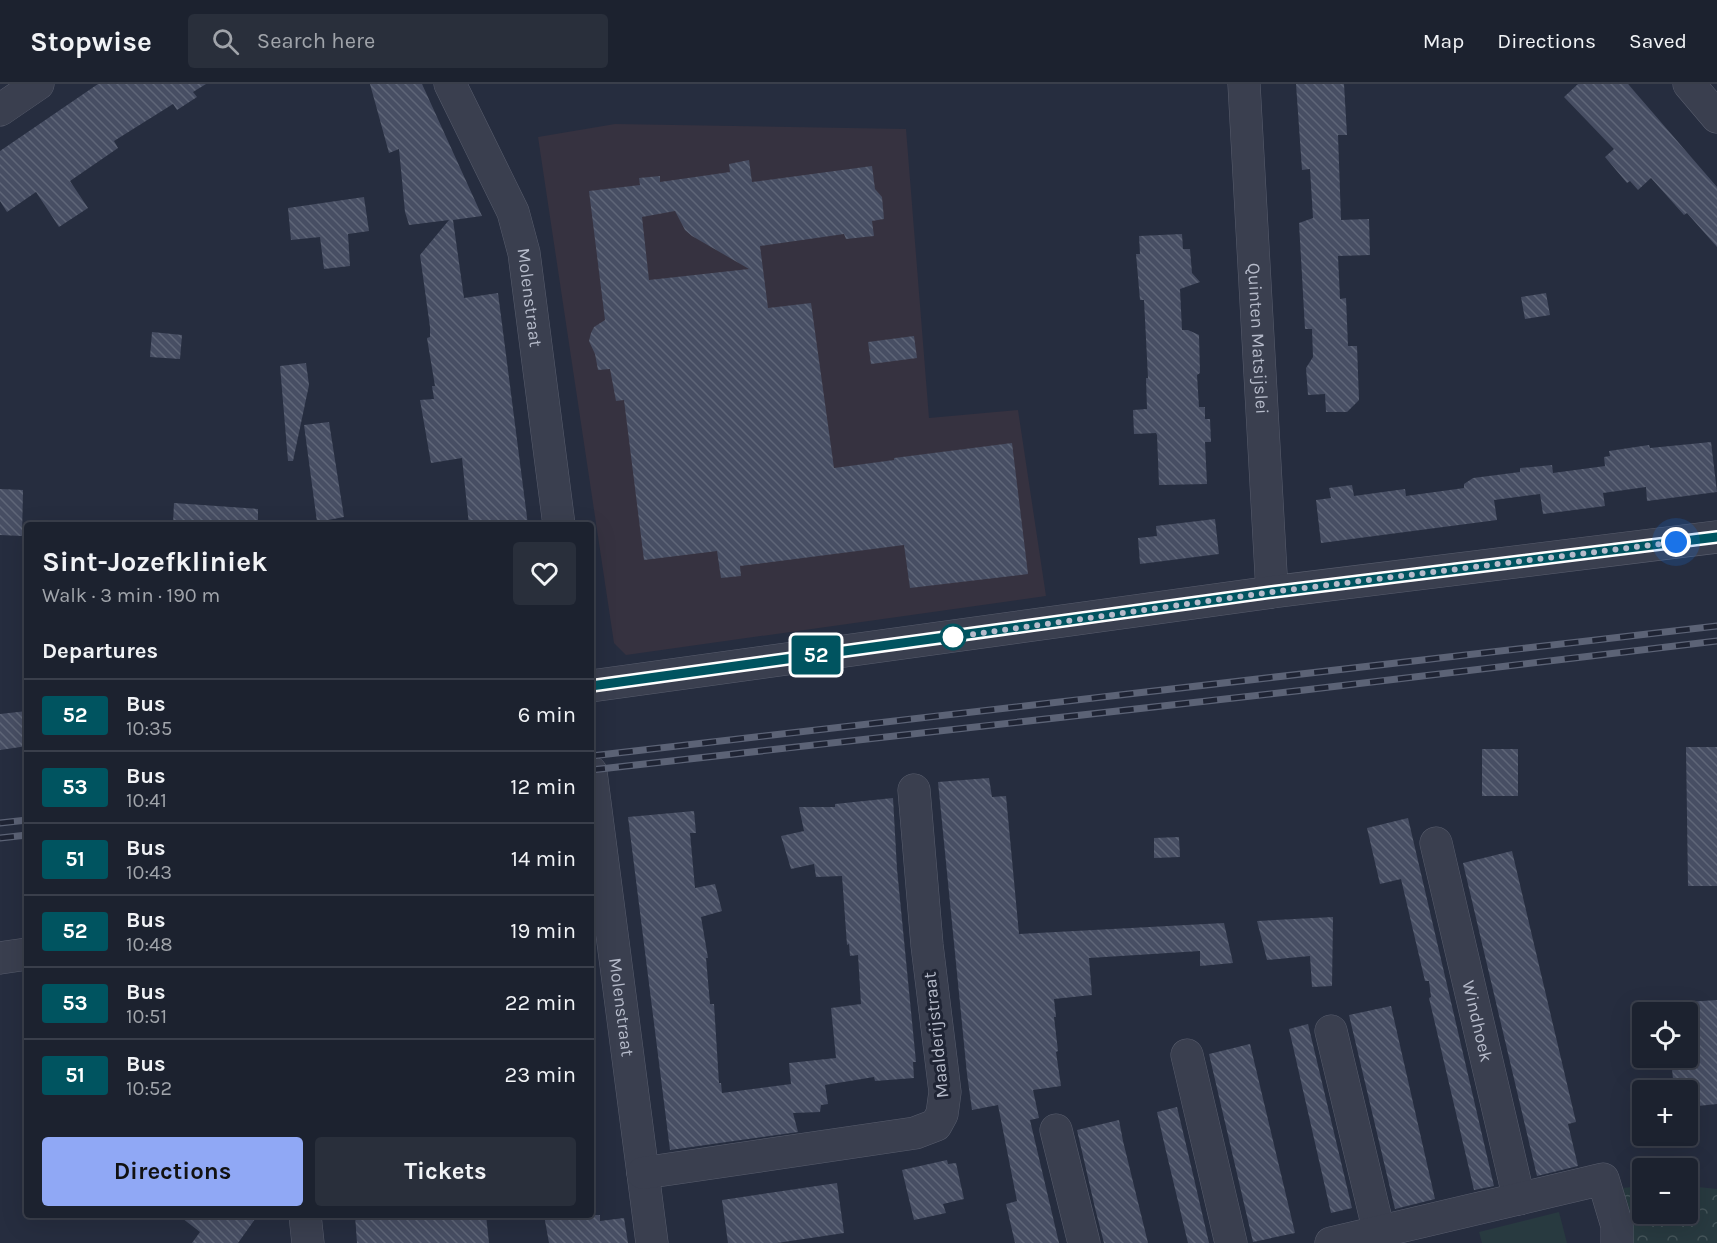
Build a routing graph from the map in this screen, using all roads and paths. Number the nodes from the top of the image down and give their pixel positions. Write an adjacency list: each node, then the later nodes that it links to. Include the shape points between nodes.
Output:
1 (38, 84): 5 (street)
2 (450, 84): 7 (street, Molenstraat, via 519,231)
3 (1244, 84): 9 (street, Quinten Matsijslei)
4 (1689, 84): 6 (street)
5 (0, 110)
6 (1717, 117)
7 (559, 522)
8 (1717, 537): 9 (street)
9 (1272, 592): 10 (street)
10 (594, 686)
11 (914, 790): 20 (street, Maalderijstraat, via 945,1092 936,1125 915,1133)
12 (594, 813): 14 (street, Molenstraat)
13 (1436, 843): 21 (street, Windhoek)
14 (598, 878): 20 (street, Molenstraat)
15 (24, 954): 16 (street)
16 (0, 958)
17 (1331, 1031): 23 (street)
18 (1187, 1055): 27 (street)
19 (1056, 1130): 26 (street)
20 (643, 1173): 25 (street, Molenstraat)
21 (1519, 1199): 23 (street); 29 (street, via 1603,1179 1617,1226)
22 (305, 1218): 24 (street)
23 (1379, 1232): 28 (street)
24 (308, 1243)
25 (652, 1243)
26 (1084, 1243)
27 (1231, 1243)
28 (1331, 1243)
29 (1617, 1243)

